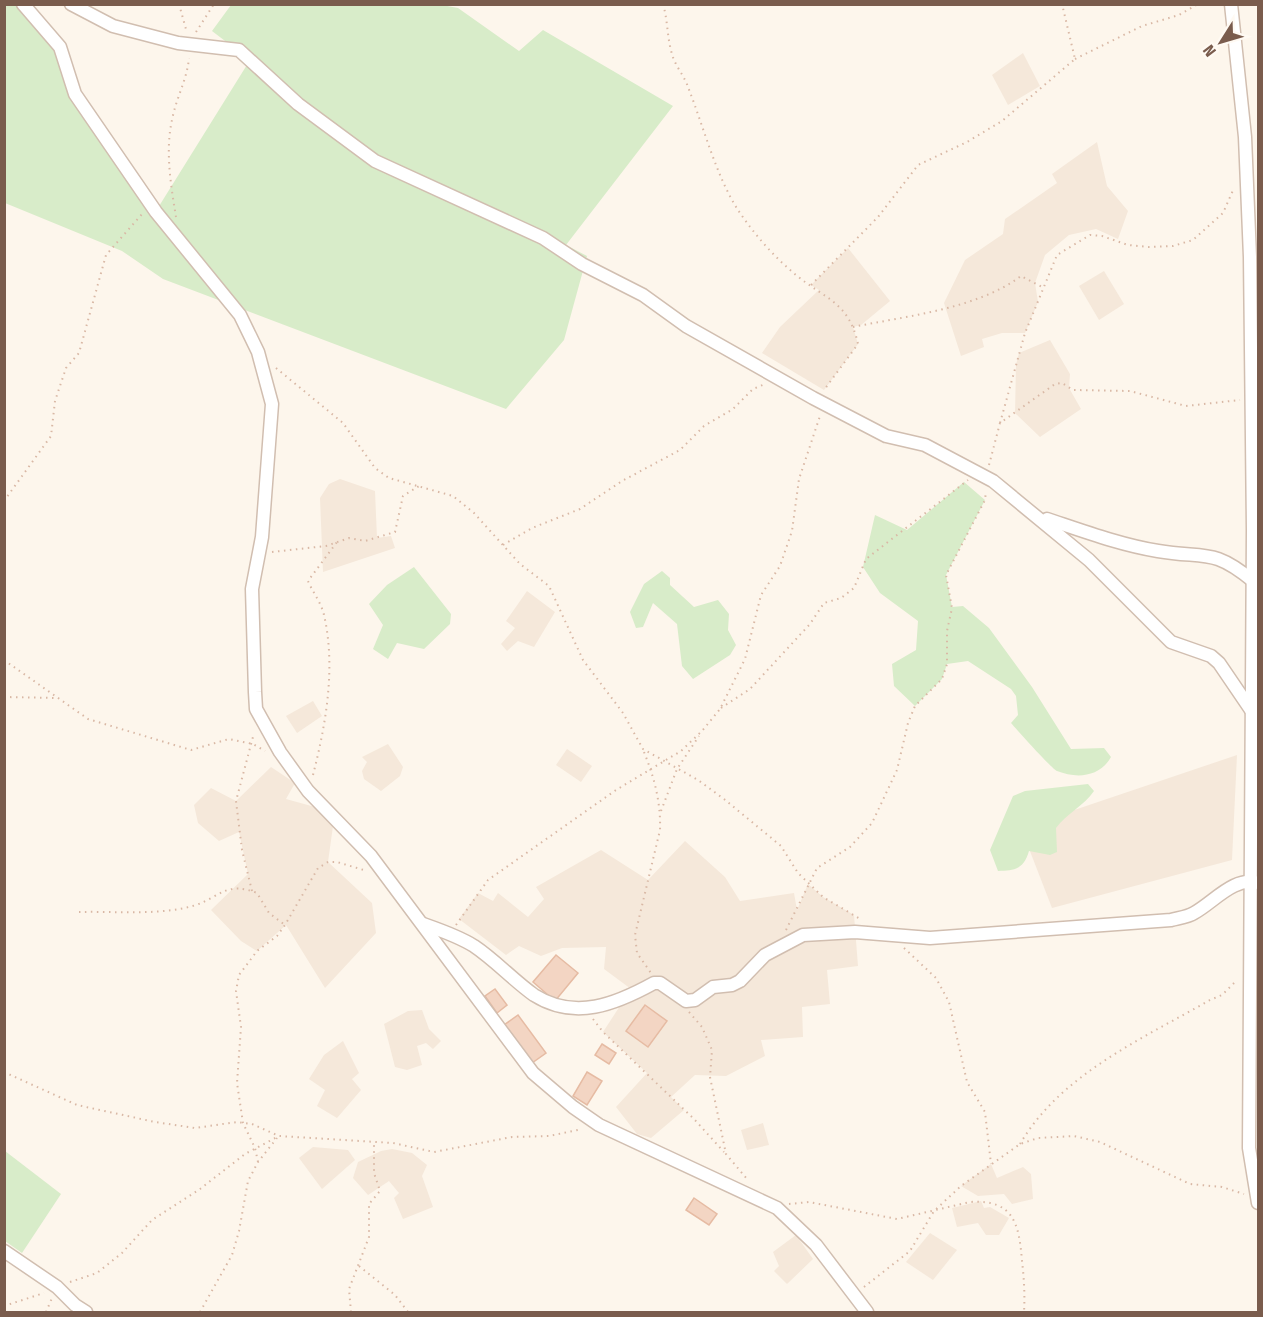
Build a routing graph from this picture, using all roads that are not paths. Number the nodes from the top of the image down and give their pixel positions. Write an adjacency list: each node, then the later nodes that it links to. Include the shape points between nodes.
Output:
1 (23, 4): 8 (street, via 60,47 75,94 183,247 197,259 240,315 258,352 272,404 270,463 252,589 256,709 280,752 308,790 360,842)
2 (71, 4): 4 (street, via 113,26 190,45 239,50 298,104 375,161 543,238 783,382 886,436 924,445 982,475)
3 (1231, 4): 5 (street, via 1245,137)
4 (1040, 517): 5 (street, via 1159,552 1204,554 1236,567); 6 (street, via 1171,642 1219,663)
5 (1253, 581): 6 (street)
6 (1251, 710): 7 (street)
7 (1254, 881): 8 (street, via 1235,885 1192,915 1171,920 930,938 855,932 803,935 765,955 740,981 713,987 695,1000 686,1001 654,983 623,1000 587,1009 567,1009 536,996 474,946); 9 (street, via 1249,1148)
8 (422, 923): 12 (street, via 533,1073 599,1125 770,1205 816,1245)
9 (1258, 1201)
10 (4, 1251): 11 (street)
11 (86, 1312)
12 (867, 1312)

